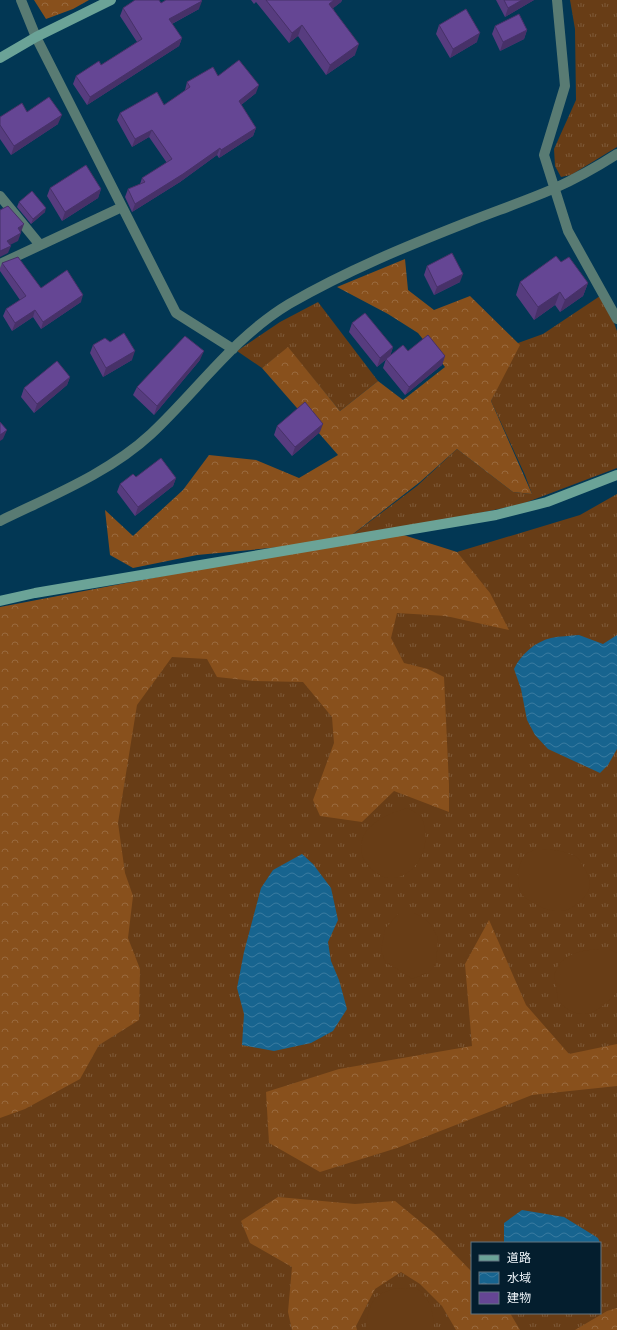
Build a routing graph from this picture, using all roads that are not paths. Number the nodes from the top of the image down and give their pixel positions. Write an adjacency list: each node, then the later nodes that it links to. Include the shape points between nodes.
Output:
1 (21, 0): 4 (street)
2 (111, 0): 4 (street)
3 (557, 0): 7 (street, via 565,86 544,155)
4 (36, 37): 5 (street); 9 (street)
5 (0, 58)
6 (617, 154): 7 (street)
7 (554, 189): 12 (street, via 568,231); 13 (street, via 412,245 334,280 288,305)
8 (0, 196): 10 (street)
9 (122, 207): 10 (street); 13 (street, via 176,313)
10 (40, 245): 11 (street)
11 (0, 264)
12 (617, 319)
13 (233, 349): 15 (street, via 151,434 121,458 85,479)
14 (617, 475): 16 (street, via 547,502 496,515)
15 (0, 521)
16 (0, 601)

